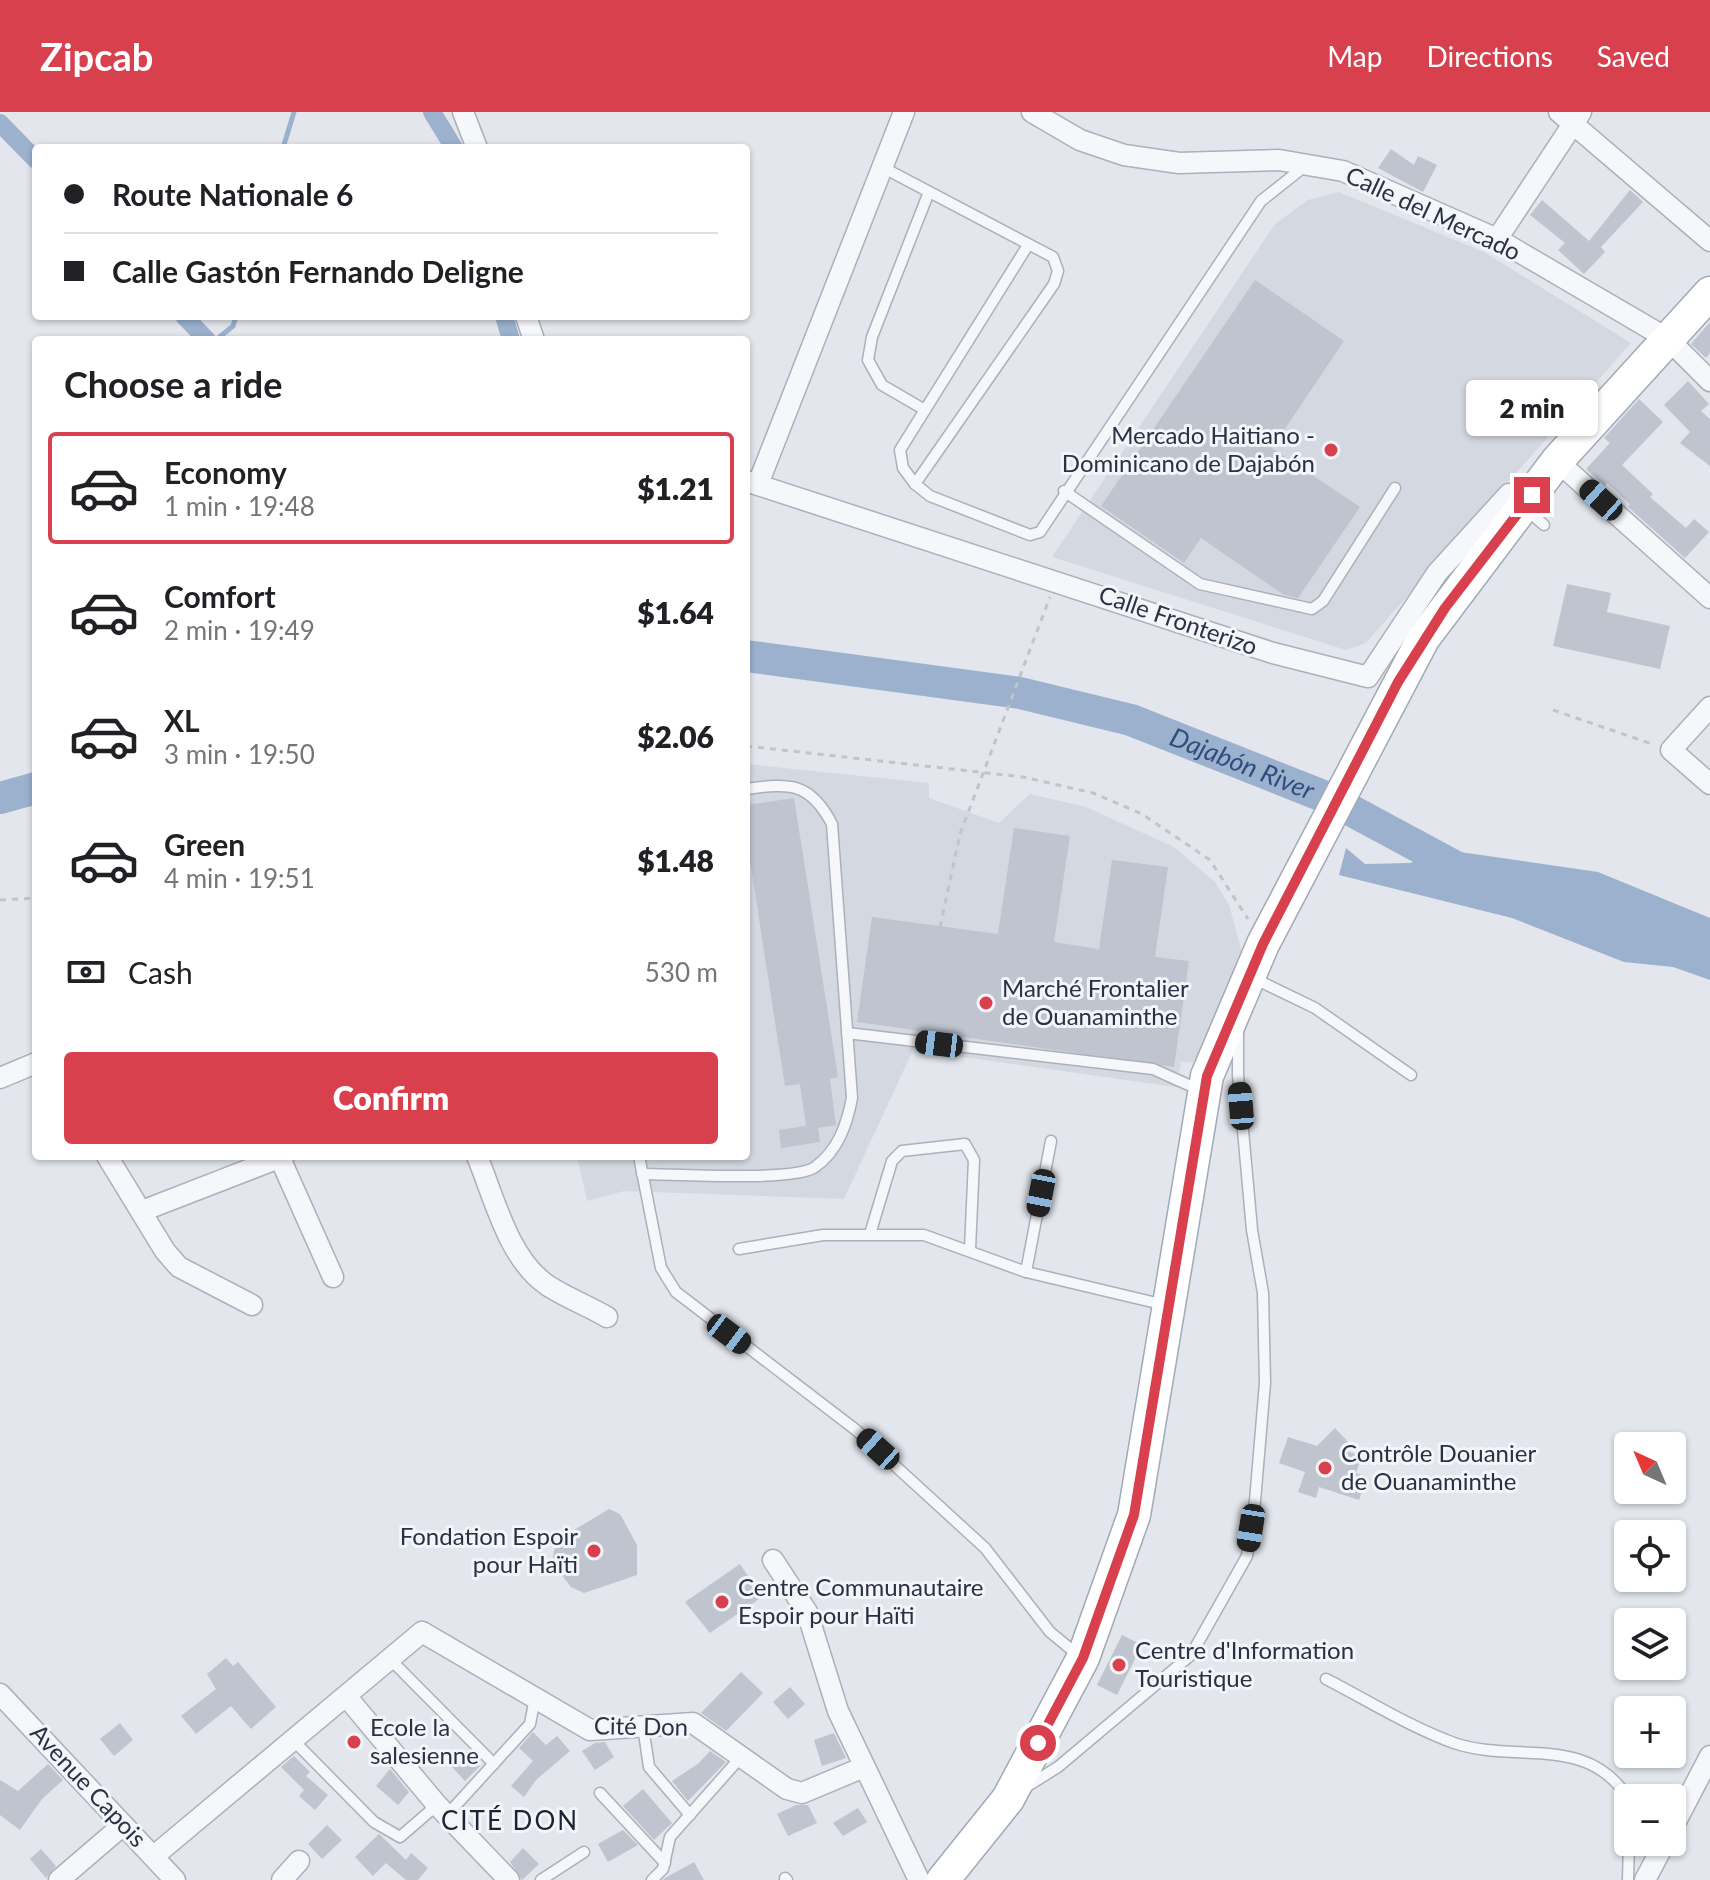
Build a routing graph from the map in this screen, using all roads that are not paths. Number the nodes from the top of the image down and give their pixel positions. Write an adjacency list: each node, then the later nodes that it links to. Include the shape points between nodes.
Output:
1 (463, 112): 5 (street)
2 (904, 112): 7 (street)
3 (1032, 112): 6 (street, Calle del Mercado, via 1080,140 1124,155 1179,163 1279,160)
4 (1570, 116): 9 (street); 10 (street)
5 (475, 144)
6 (1306, 165): 9 (street, Calle del Mercado, via 1343,171); 20 (lane, via 1261,201)
7 (881, 167): 8 (lane); 17 (street)
8 (929, 192): 11 (lane); 15 (lane, via 872,337 868,360 882,385)
9 (1497, 239): 13 (street, Calle del Mercado)
10 (1710, 241)
11 (1028, 245): 15 (lane); 18 (lane, via 1053,257 1058,271 1054,284)
12 (1710, 293): 13 (main road)
13 (1668, 339): 14 (street, Calle del Mercado); 16 (main road)
14 (1710, 381)
15 (925, 410): 18 (lane, via 900,450 903,468)
16 (1557, 461): 21 (main road); 22 (street)
17 (752, 482): 21 (street, Calle Fronterizo, via 1273,653 1368,677 1437,573 1498,505 1509,494)
18 (915, 484): 20 (lane, via 930,496 1030,535 1040,532)
19 (1395, 488): 20 (lane, via 1323,601 1312,609 1200,584)
20 (1064, 491)
21 (1533, 508): 26 (main road, via 1445,608 1410,661)
22 (1710, 598)
23 (1710, 707): 24 (street, via 1671,750)
24 (1710, 784)
25 (750, 788): 27 (lane, via 781,784 798,789 820,801 832,824)
26 (1244, 990): 29 (lane, via 1315,1008); 31 (main road); 63 (lane, via 1238,1075 1263,1293 1265,1383 1247,1556 1191,1655 1058,1767)
27 (847, 1033): 31 (lane, via 1153,1069); 38 (lane, via 852,1098 847,1125 813,1170 774,1175)
28 (32, 1065): 30 (street)
29 (1411, 1075)
30 (0, 1078)
31 (1204, 1092): 46 (main road)
32 (1051, 1141): 43 (lane)
33 (110, 1160): 39 (street)
34 (273, 1160): 39 (street)
35 (282, 1160): 44 (street)
36 (479, 1160): 47 (street, via 517,1251 533,1272)
37 (640, 1160): 38 (lane)
38 (642, 1174): 49 (lane, via 661,1268 676,1292 868,1440 985,1548 1050,1632)
39 (142, 1211): 45 (street, via 179,1267)
40 (870, 1234): 41 (lane, via 823,1235); 42 (lane, via 924,1235); 42 (lane, via 892,1161 902,1151 965,1144 974,1160)
41 (739, 1249)
42 (970, 1249): 43 (lane)
43 (1026, 1272): 46 (lane)
44 (333, 1277)
45 (252, 1305)
46 (1167, 1306): 49 (main road, via 1134,1515)
47 (607, 1317)
48 (773, 1560): 60 (street, via 807,1612 838,1711)
49 (1083, 1658): 63 (main road)
50 (390, 1659): 53 (street, Cité Don); 54 (street, Cité Don, via 422,1632); 59 (lane)
51 (1326, 1679): 61 (lane, via 1451,1742 1505,1753 1543,1750 1574,1756)
52 (0, 1694): 67 (street, Avenue Capois)
53 (346, 1696): 56 (street, Cité Don); 65 (street)
54 (535, 1698): 55 (street, Cité Don, via 590,1730); 59 (lane, via 530,1724)
55 (643, 1726): 58 (street, Cité Don, via 693,1723); 66 (lane, via 649,1767)
56 (293, 1740): 65 (lane, via 374,1822 400,1837); 69 (street, Cité Don)
57 (1710, 1756): 64 (street)
58 (740, 1758): 60 (street, Cité Don, via 802,1793); 66 (lane)
59 (494, 1764): 65 (lane)
60 (864, 1767): 80 (street)
61 (1616, 1784)
62 (600, 1793): 73 (lane)
63 (1008, 1799): 81 (main road)
64 (1686, 1802)
65 (442, 1810): 77 (street)
66 (690, 1815): 73 (lane, via 666,1844)
67 (122, 1826): 69 (street, Avenue Capois); 74 (street)
68 (584, 1852): 78 (lane)
69 (154, 1856): 75 (street, Avenue Capois)
70 (1629, 1856): 82 (lane)
71 (1658, 1856): 83 (street)
72 (299, 1861): 76 (street)
73 (665, 1863): 79 (lane)
74 (59, 1880)
75 (175, 1880)
76 (282, 1880)
77 (509, 1880)
78 (541, 1880)
79 (652, 1880)
80 (919, 1880)
81 (943, 1880)
82 (1628, 1880)
83 (1645, 1880)

